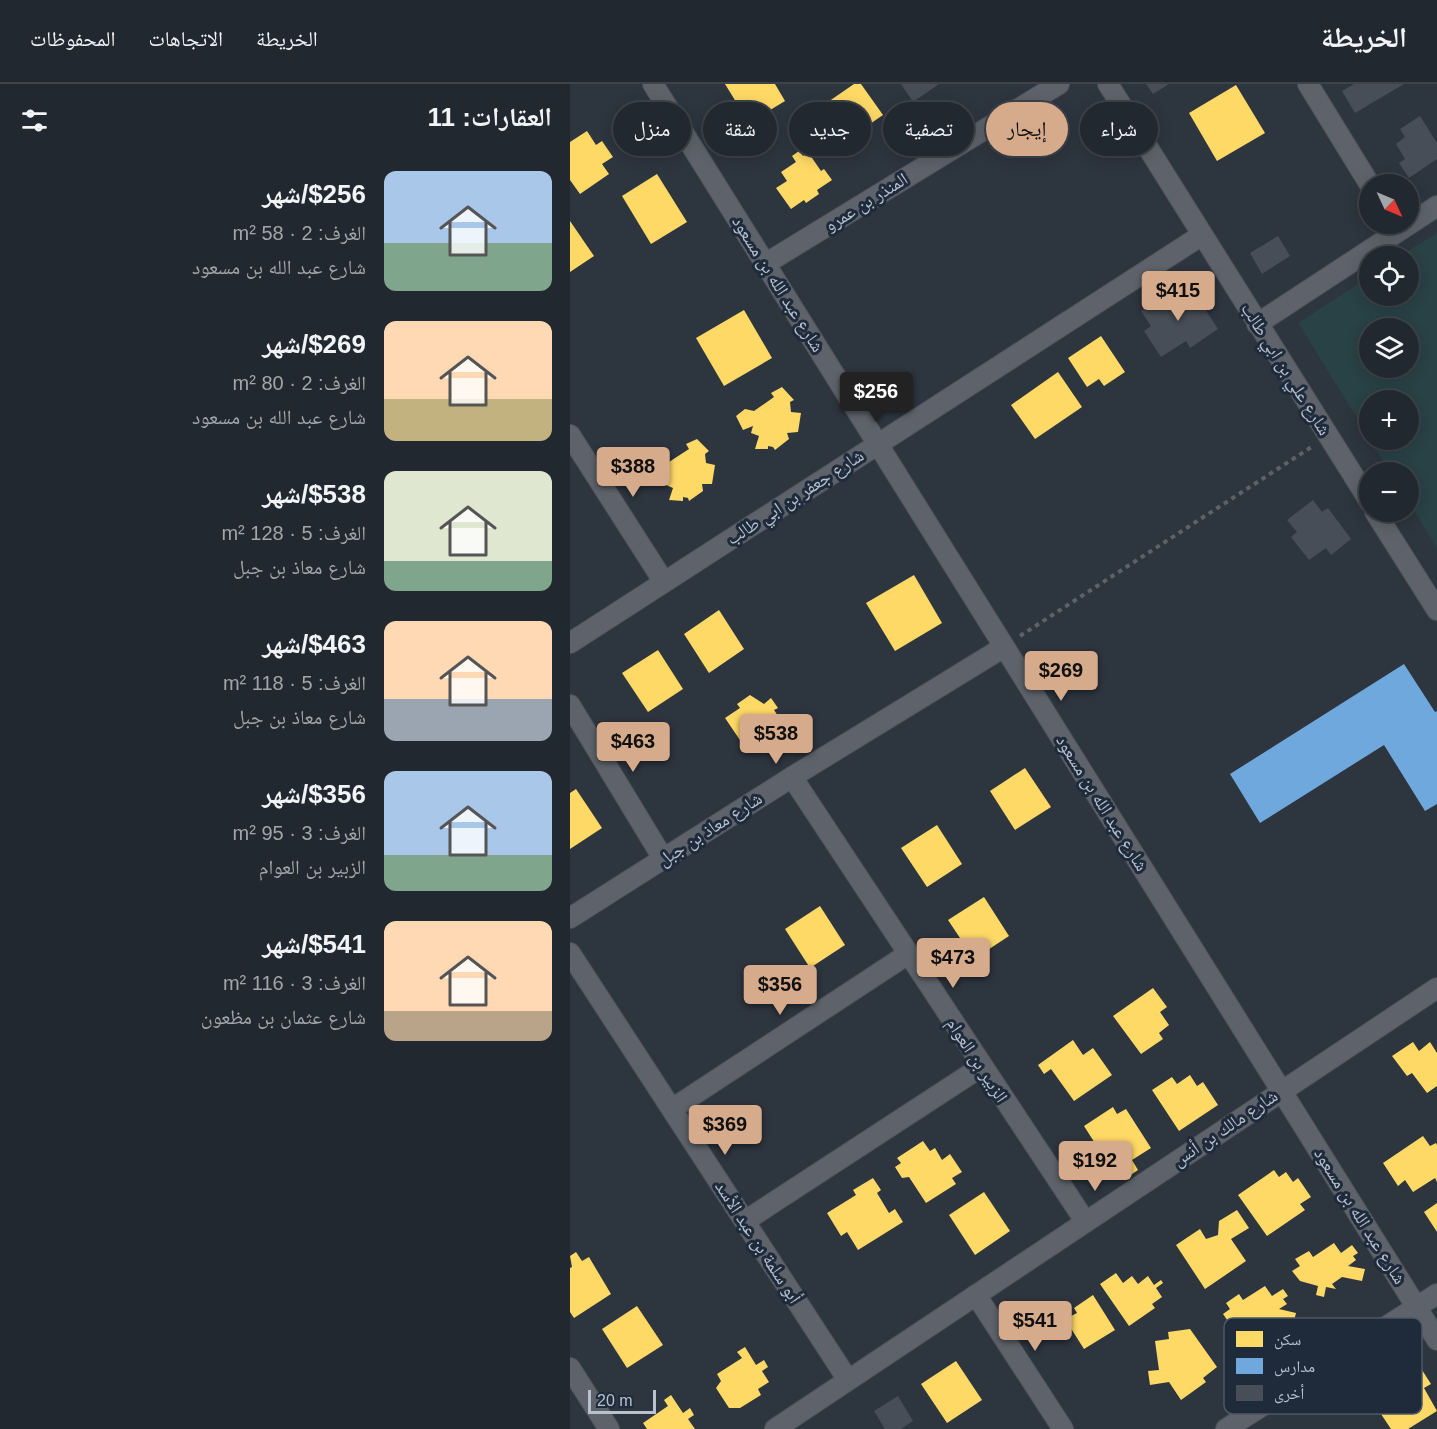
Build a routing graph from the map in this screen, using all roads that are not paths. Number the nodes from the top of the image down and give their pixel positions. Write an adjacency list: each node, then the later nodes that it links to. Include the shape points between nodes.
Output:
1 (653, 84): 10 (street, شارع عبد الله بن مسعود)
2 (1059, 84): 10 (street, المنذر بن عمرو)
3 (1108, 84): 9 (street, شارع علي بن ابي طالب)
4 (1308, 84): 5 (street)
5 (1363, 174)
6 (1437, 206): 7 (street)
7 (1419, 215)
8 (1386, 234): 11 (street)
9 (1202, 235): 11 (street, شارع علي بن ابي طالب); 13 (street, شارع جعفر بن ابي طالب)
10 (765, 264): 13 (street, شارع عبد الله بن مسعود)
11 (1257, 324): 14 (street, شارع علي بن ابي طالب)
12 (570, 435): 16 (street)
13 (878, 444): 16 (street, شارع جعفر بن ابي طالب); 19 (street, شارع عبد الله بن مسعود)
14 (1359, 485)
15 (1381, 522): 17 (street)
16 (664, 582): 18 (street, شارع جعفر بن ابي طالب)
17 (1437, 610)
18 (570, 643)
19 (1004, 646): 21 (street, شارع معاذ بن جبل); 28 (street, شارع عبد الله بن مسعود)
20 (570, 705): 22 (street)
21 (792, 777): 22 (street, شارع معاذ بن جبل); 25 (street, الزبير بن العوام)
22 (664, 860): 23 (street, شارع معاذ بن جبل)
23 (570, 918)
24 (570, 953): 29 (street, أبو سلمة بن عبد الأسد)
25 (908, 954): 27 (street, الزبير بن العوام); 29 (street)
26 (1437, 988): 28 (street, شارع مالك بن أنس)
27 (981, 1066): 30 (street); 31 (street, الزبير بن العوام)
28 (1282, 1091): 31 (street, شارع مالك بن أنس); 34 (street, شارع عبد الله بن مسعود)
29 (672, 1109): 30 (street, أبو سلمة بن عبد الأسد)
30 (745, 1221): 38 (street, أبو سلمة بن عبد الأسد)
31 (1085, 1221): 32 (street, شارع مالك بن أنس)
32 (976, 1294): 38 (street, شارع مالك بن أنس); 42 (street)
33 (1437, 1294): 34 (street)
34 (1417, 1307): 35 (street); 36 (street, شارع عبد الله بن مسعود)
35 (1400, 1318)
36 (1437, 1340)
37 (570, 1368): 40 (street)
38 (848, 1380): 41 (street, شارع مالك بن أنس)
39 (1249, 1414): 43 (street)
40 (609, 1429)
41 (774, 1429)
42 (1063, 1429)
43 (1226, 1429)

